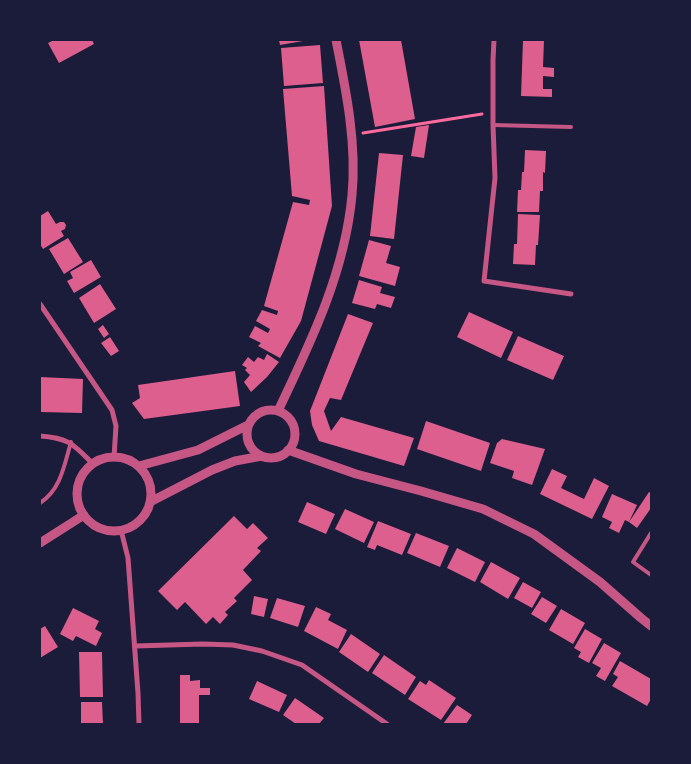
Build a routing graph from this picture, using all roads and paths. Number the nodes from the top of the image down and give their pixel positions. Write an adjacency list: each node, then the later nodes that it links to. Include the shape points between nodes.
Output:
1 (336, 40): 6 (street)
2 (494, 40): 3 (street)
3 (493, 112): 4 (street); 6 (path)
4 (493, 125): 5 (lane); 7 (street, via 495,178 484,281)
5 (571, 127)
6 (351, 135): 9 (street, via 352,194 338,270 302,361)
7 (571, 294)
8 (40, 304): 15 (street, via 112,410 116,426)
9 (278, 411): 10 (street, via 263,411); 13 (street, via 292,423 293,441)
10 (248, 425): 14 (street, via 249,443); 17 (street, via 198,450)
11 (40, 436): 12 (street)
12 (70, 442): 16 (street); 19 (lane, via 61,478 49,497)
13 (288, 450): 14 (street, via 276,457); 25 (street, via 356,474 483,509 534,534 600,582)
14 (262, 456): 18 (street, via 212,470)
15 (114, 457): 16 (street); 17 (street)
16 (92, 464): 20 (street, via 84,472 77,493)
17 (139, 466): 18 (street, via 150,483)
18 (150, 502): 21 (street, via 140,521)
19 (40, 503)
20 (84, 515): 21 (street, via 100,528); 23 (street)
21 (120, 530): 26 (street, via 128,558)
22 (651, 534): 24 (lane, via 633,562)
23 (40, 543)
24 (651, 575)
25 (651, 625)
26 (135, 646): 27 (street); 28 (street, via 233,645 262,651 302,665)
27 (139, 724)
28 (387, 724)

